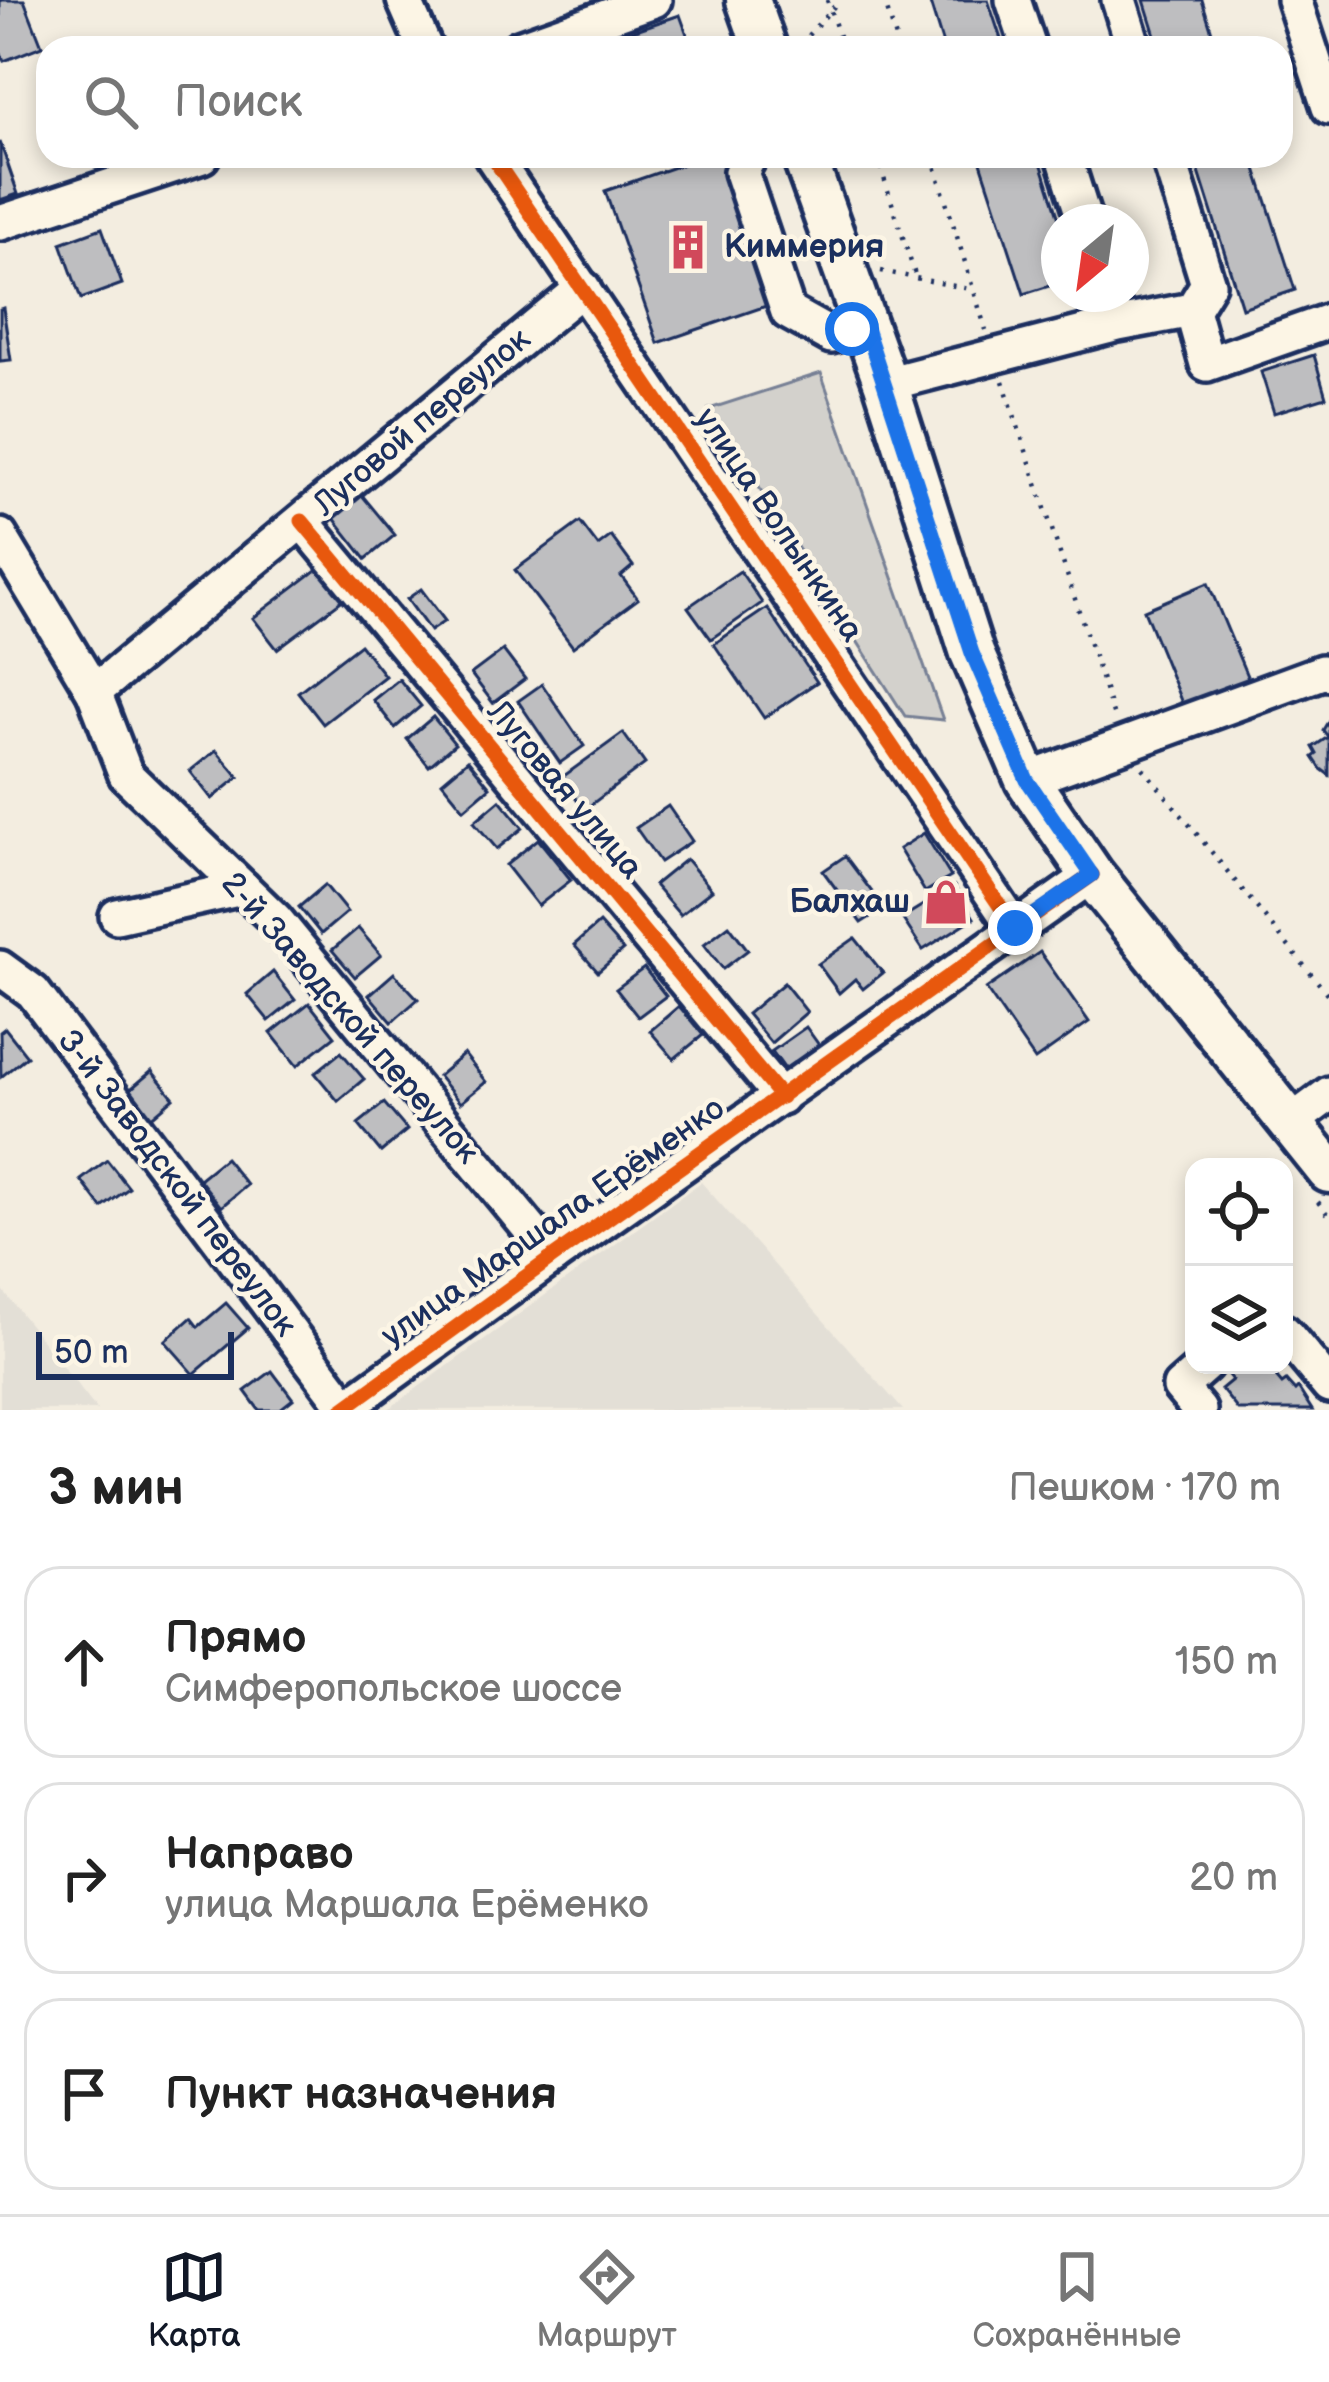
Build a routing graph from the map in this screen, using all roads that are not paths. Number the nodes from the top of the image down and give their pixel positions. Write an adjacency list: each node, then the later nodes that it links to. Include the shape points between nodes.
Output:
1 (404, 0): 7 (street)
2 (654, 0): 8 (street)
3 (748, 0): 9 (main road)
4 (1013, 0): 10 (street)
5 (1119, 0): 11 (street)
6 (1294, 0): 12 (street)
7 (420, 36)
8 (553, 36)
9 (761, 36)
10 (1025, 36)
11 (1130, 36)
12 (1329, 106)
13 (166, 168): 20 (street)
14 (500, 168): 21 (street, улица Волынкина)
15 (743, 168): 26 (street, via 788,312 831,336)
16 (808, 168): 26 (main road)
17 (1068, 168): 19 (street)
18 (1172, 168): 23 (street, via 1208,284)
19 (1079, 204)
20 (0, 224)
21 (583, 288): 28 (street, Луговой переулок); 36 (street, улица Волынкина)
22 (1149, 309): 23 (street)
23 (1192, 310): 25 (street, via 1207,364)
24 (1105, 312): 27 (street, via 994,356)
25 (1329, 321)
26 (865, 325): 27 (main road)
27 (886, 384): 32 (main road, via 972,653)
28 (302, 521): 31 (street, Луговой переулок); 39 (street, Луговая улица)
29 (0, 536): 31 (street, 2-й Заводской переулок)
30 (1329, 673): 32 (street)
31 (94, 692): 34 (street, 2-й Заводской переулок, via 126,775)
32 (1027, 780): 33 (main road)
33 (1092, 875): 36 (street, улица Маршала Ерёменко); 40 (main road)
34 (243, 888): 35 (street); 42 (street, 2-й Заводской переулок)
35 (117, 916)
36 (1015, 928): 39 (street, улица Маршала Ерёменко)
37 (0, 968): 46 (street, 3-й Заводской переулок, via 33,992)
38 (1329, 1094): 40 (street)
39 (781, 1097): 42 (street, улица Маршала Ерёменко)
40 (1290, 1124): 41 (main road)
41 (1329, 1171)
42 (553, 1257): 46 (street, улица Маршала Ерёменко)
43 (1293, 1343): 45 (street)
44 (1195, 1374): 47 (street, via 1180,1387)
45 (1329, 1386)
46 (344, 1408)
47 (1199, 1410)

